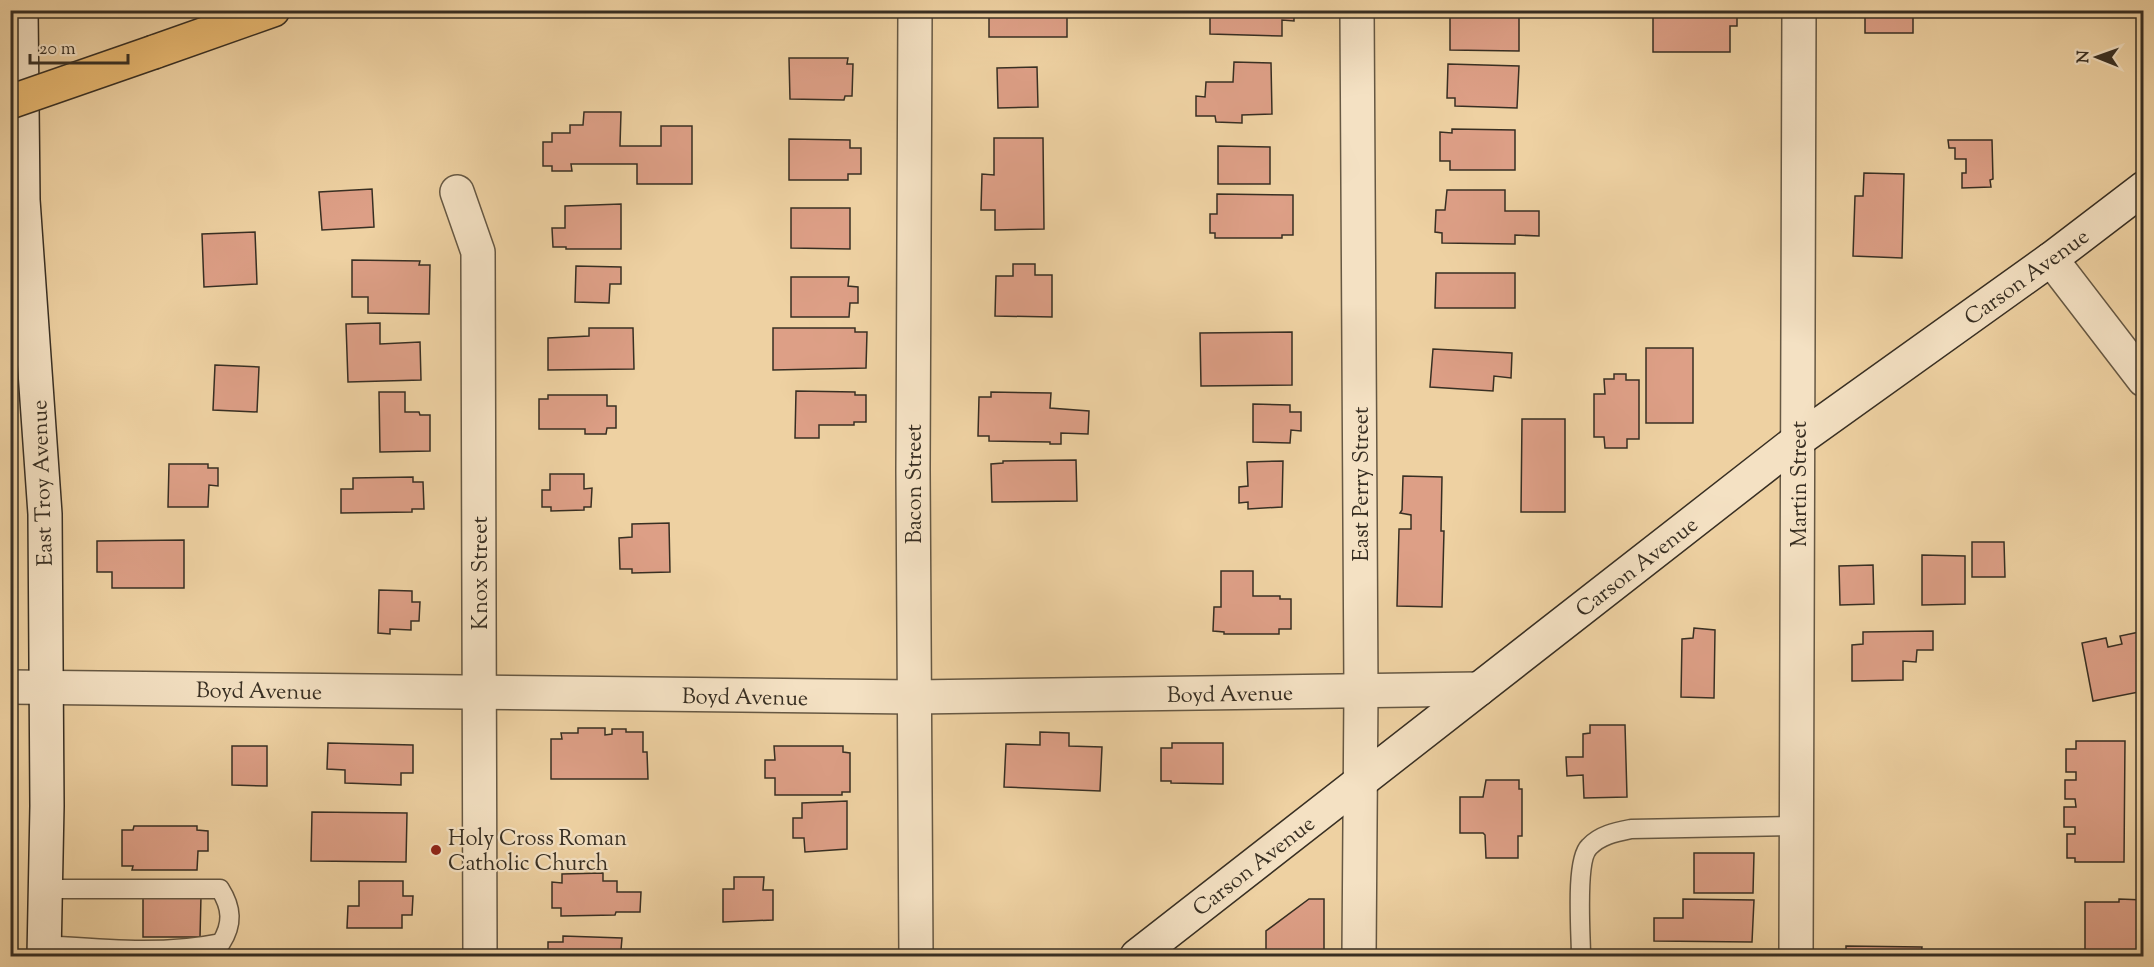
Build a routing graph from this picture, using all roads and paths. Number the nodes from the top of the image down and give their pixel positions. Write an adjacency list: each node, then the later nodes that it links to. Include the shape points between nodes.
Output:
1 (21, 10): 13 (street, East Troy Avenue, via 23,200 45,514)
2 (273, 10): 6 (highway, bridge)
3 (915, 10): 17 (street, Bacon Street)
4 (1358, 10): 15 (street, East Perry Street)
5 (1799, 10): 11 (street, Martin Street)
6 (10, 102)
7 (2144, 188): 9 (street, Carson Avenue)
8 (458, 192): 16 (street, Knox Street, via 477,252)
9 (2051, 259): 10 (street); 11 (street, Carson Avenue)
10 (2144, 380)
11 (1798, 440): 14 (street, Carson Avenue); 19 (street, Martin Street)
12 (10, 687): 13 (street, Boyd Avenue)
13 (46, 688): 16 (street, Boyd Avenue); 20 (street, East Troy Avenue)
14 (1479, 689): 15 (street, Boyd Avenue); 18 (street, Carson Avenue)
15 (1361, 691): 17 (street, Boyd Avenue); 18 (street, East Perry Street)
16 (479, 693): 17 (street, Boyd Avenue); 22 (street, Knox Street)
17 (915, 697): 23 (street, Bacon Street)
18 (1361, 780): 24 (street, Carson Avenue); 25 (street, East Perry Street)
19 (1796, 826): 26 (lane, via 1610,832 1588,847 1581,866); 27 (street, Martin Street)
20 (45, 890): 21 (street, East Troy Avenue); 21 (lane, via 220,889 230,904 228,932 221,943 192,949)
21 (44, 951)
22 (480, 957)
23 (916, 957)
24 (1137, 957)
25 (1359, 957)
26 (1581, 957)
27 (1796, 957)

